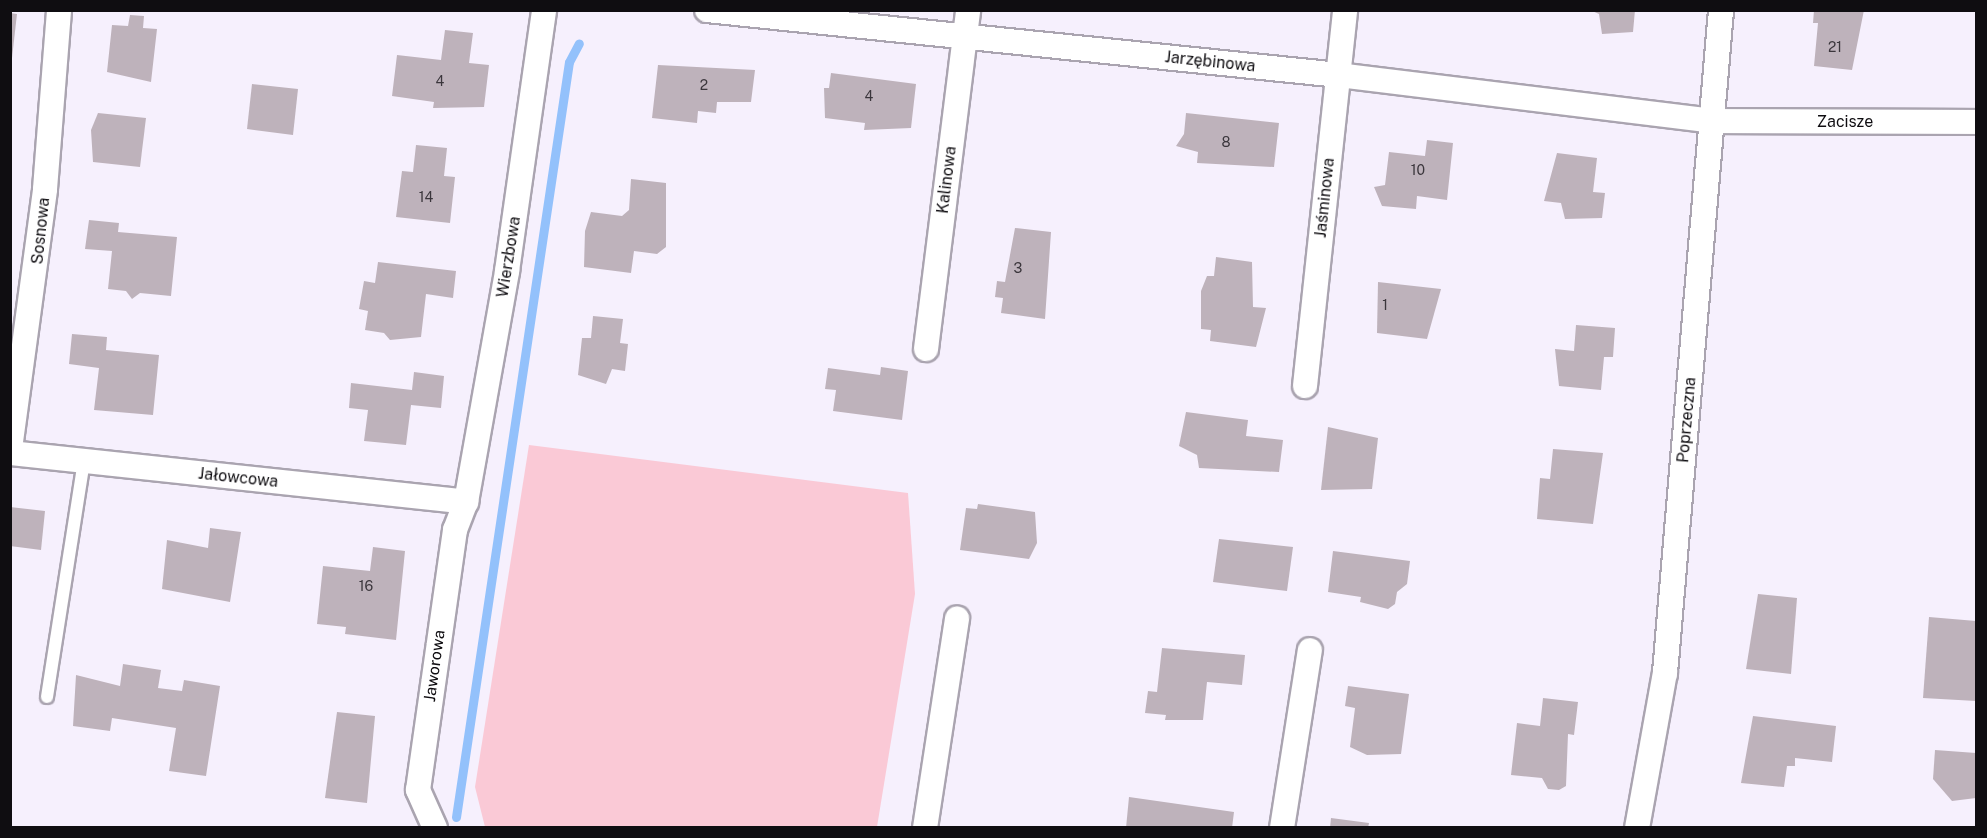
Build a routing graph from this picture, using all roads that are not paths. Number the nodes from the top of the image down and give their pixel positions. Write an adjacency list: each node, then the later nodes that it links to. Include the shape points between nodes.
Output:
1 (59, 10): 13 (street, Sosnowa, via 45,189)
2 (544, 10): 15 (street, Wierzbowa, via 507,271)
3 (707, 10): 7 (street, Jarzębinowa)
4 (969, 10): 7 (street, Kalinowa)
5 (1345, 10): 8 (street, Jaśminowa)
6 (1721, 10): 9 (street, Poprzeczna)
7 (965, 38): 8 (street, Jarzębinowa); 11 (street, Kalinowa)
8 (1339, 75): 9 (street, Jarzębinowa); 12 (street, Jaśminowa)
9 (1713, 121): 10 (street, Zacisze); 22 (street, Poprzeczna, via 1665,673)
10 (1977, 122)
11 (926, 349)
12 (1305, 386)
13 (10, 451): 14 (street, Jałowcowa)
14 (84, 461): 15 (street, Jałowcowa); 18 (lane)
15 (466, 502): 19 (street, Jaworowa, via 455,530 418,790)
16 (957, 618): 20 (street)
17 (1310, 650): 21 (street)
18 (46, 697)
19 (435, 828)
20 (926, 828)
21 (1282, 828)
22 (1637, 828)

